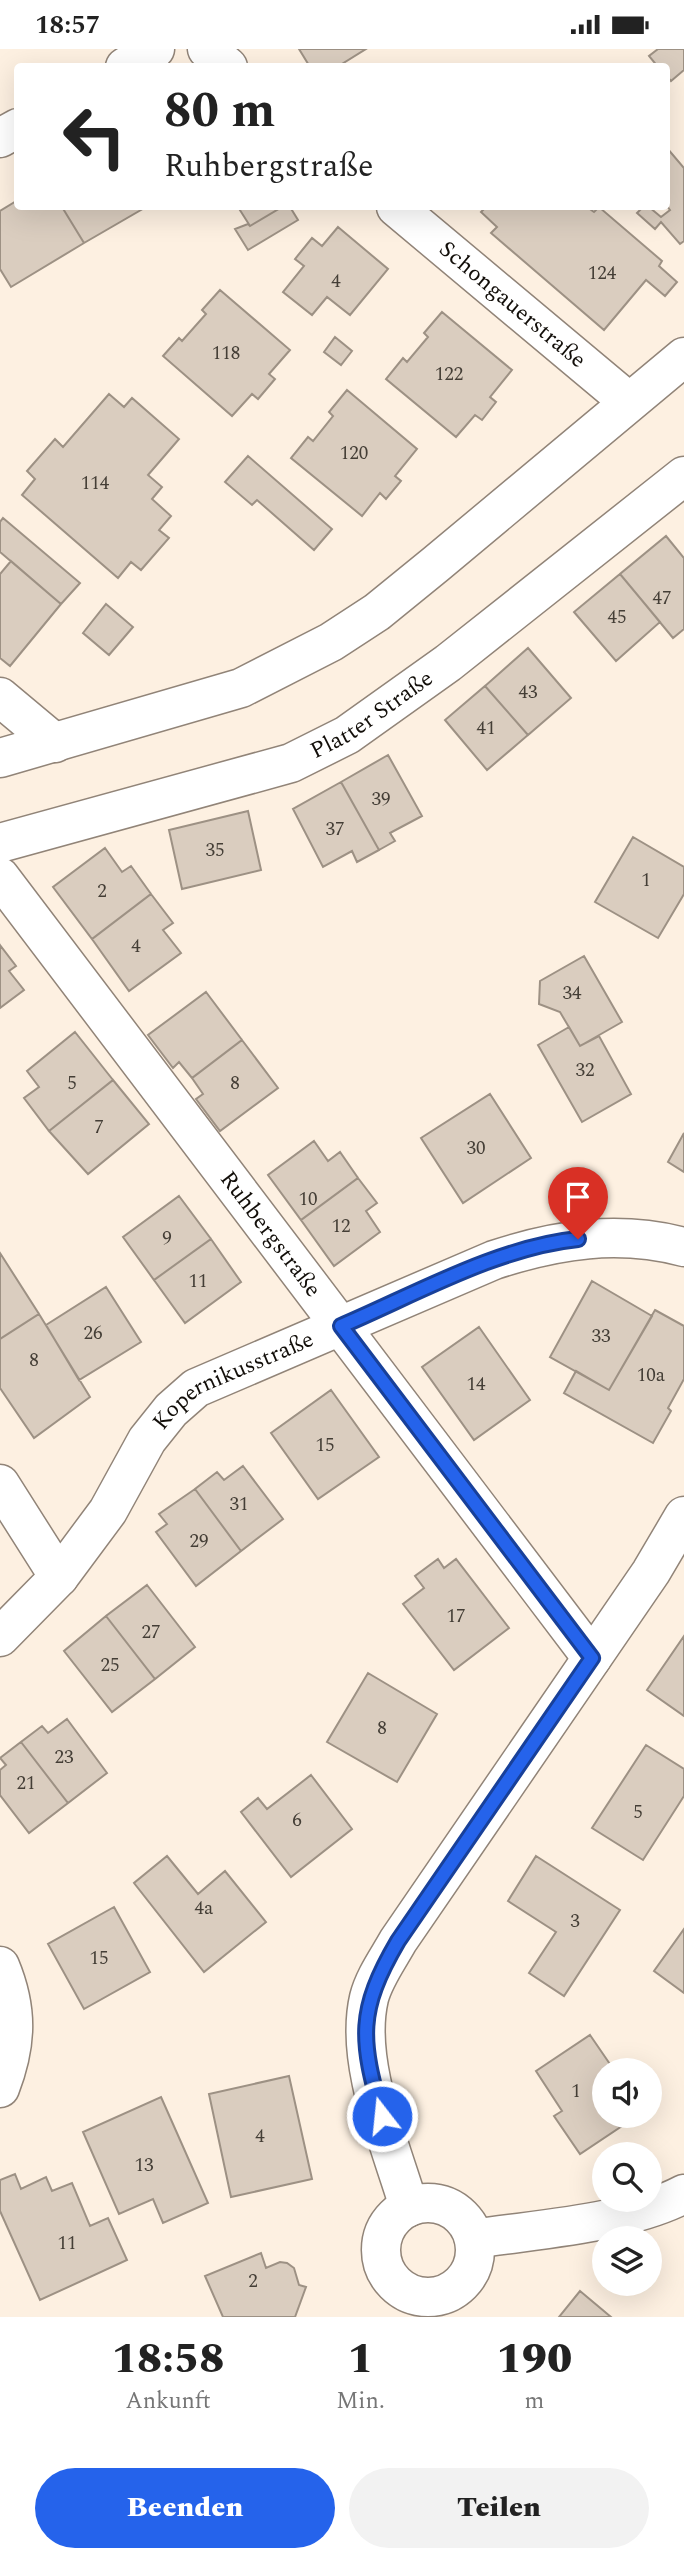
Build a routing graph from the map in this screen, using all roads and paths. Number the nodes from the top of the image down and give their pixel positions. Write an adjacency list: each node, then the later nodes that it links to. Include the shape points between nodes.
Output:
1 (155, 49): 3 (street)
2 (207, 49): 4 (street)
3 (132, 63)
4 (223, 63)
5 (400, 210): 7 (street, Schongauerstraße)
6 (684, 357): 7 (street)
7 (629, 402): 10 (street, via 377,612 331,642 241,688)
8 (684, 476): 12 (street, Platter Straße, via 438,670 347,735 291,763)
9 (0, 697): 10 (street)
10 (55, 743): 11 (street)
11 (0, 758)
12 (0, 843)
13 (0, 877): 15 (street, Ruhbergstraße)
14 (684, 1248): 15 (street, Kopernikusstraße, via 622,1237 562,1241 494,1260)
15 (341, 1326): 18 (street, Kopernikusstraße, via 196,1388 171,1410 147,1440 108,1511); 20 (street, Ruhbergstraße)
16 (0, 1484): 18 (street)
17 (684, 1517): 20 (street)
18 (59, 1577): 19 (street, Kopernikusstraße)
19 (0, 1637)
20 (592, 1658): 24 (street, via 398,1941 369,1998 369,2070)
21 (0, 1966): 22 (street, via 10,1989 15,2022 13,2047)
22 (0, 2088)
23 (684, 2194): 25 (street, via 616,2216)
24 (409, 2207): 25 (street, via 425,2203 456,2212); 26 (street, via 395,2217 380,2245 388,2276)
25 (474, 2239): 26 (street, via 472,2267 454,2289)
26 (411, 2306)

